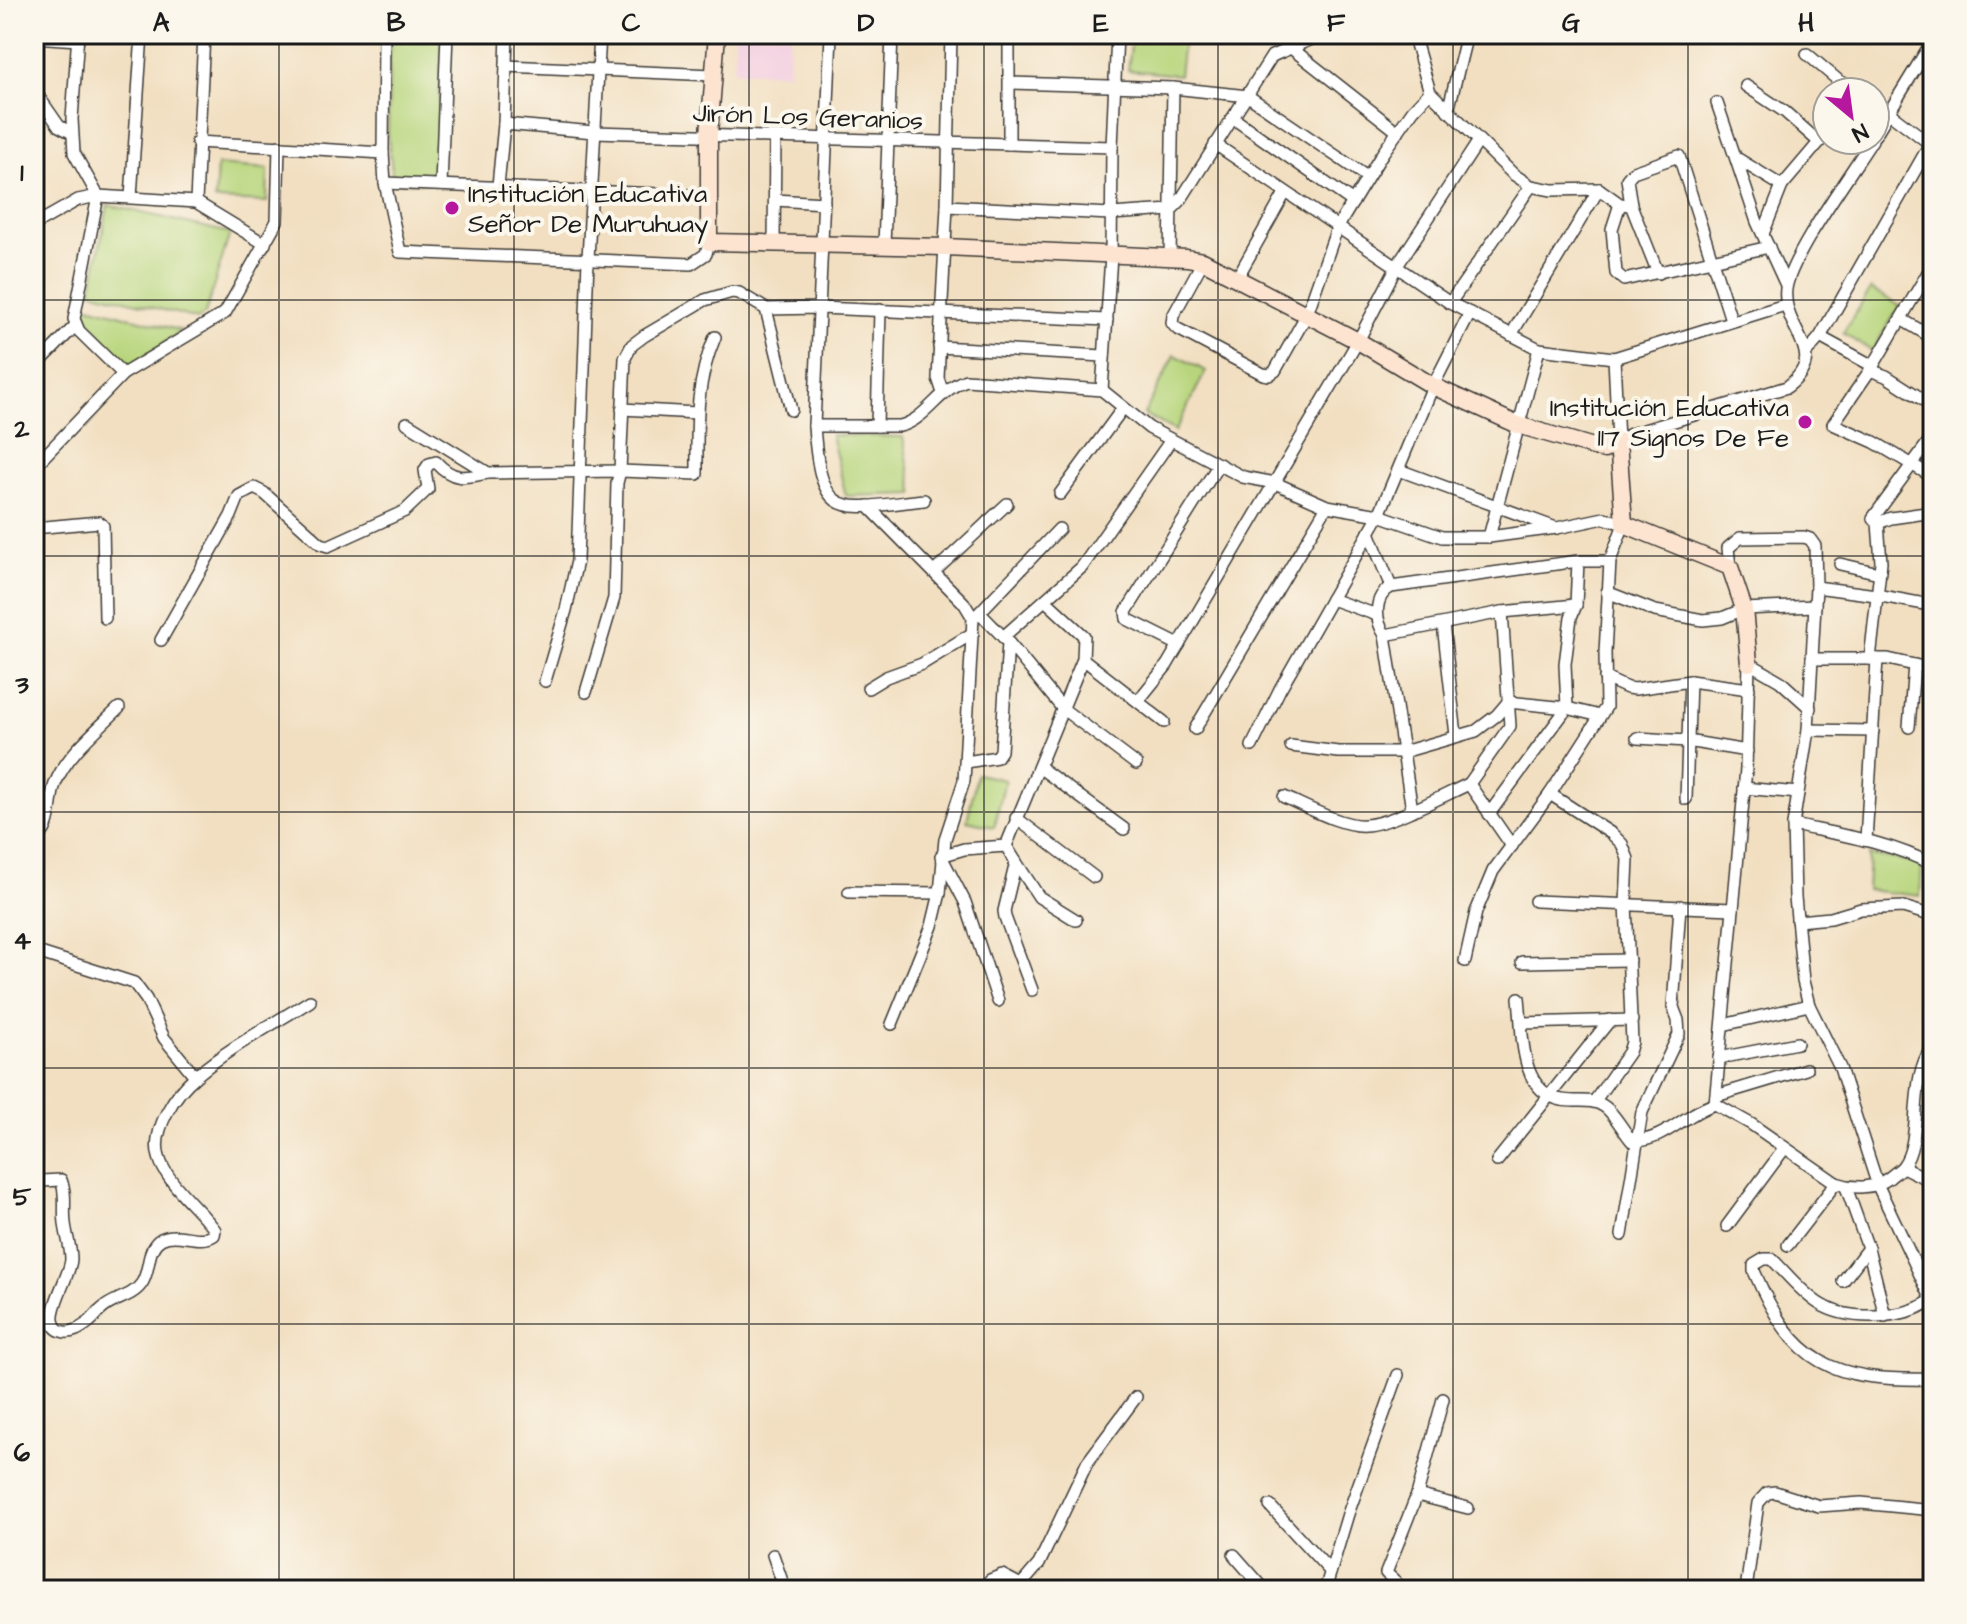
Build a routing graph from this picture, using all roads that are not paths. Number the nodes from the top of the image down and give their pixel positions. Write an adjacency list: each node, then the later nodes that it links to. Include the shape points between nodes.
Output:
1 (142, 34): 70 (street)
2 (204, 34): 46 (street)
3 (384, 34): 56 (street)
4 (447, 34): 61 (street)
5 (507, 34): 22 (street)
6 (600, 34): 23 (street)
7 (717, 34): 24 (street)
8 (831, 34): 45 (street)
9 (892, 34): 47 (street)
10 (951, 34): 49 (street)
11 (1009, 34): 26 (street)
12 (1117, 34): 27 (street)
13 (1284, 34): 20 (street)
14 (1323, 34): 20 (street)
15 (1413, 34): 31 (street)
16 (1467, 34): 35 (street)
17 (34, 37): 18 (street)
18 (78, 37): 42 (street)
19 (1933, 40): 34 (street)
20 (1291, 48): 32 (street, via 1272,56); 41 (street)
21 (1807, 54): 25 (street)
22 (506, 66): 23 (street); 38 (street)
23 (598, 71): 24 (street); 40 (street)
24 (713, 75): 43 (street)
25 (1833, 76)
26 (1011, 83): 27 (street); 51 (street)
27 (1114, 85): 29 (street); 54 (street)
28 (1746, 86): 39 (street)
29 (1173, 88): 32 (street); 77 (street)
30 (34, 90): 42 (street, via 59,126)
31 (1430, 92): 35 (street); 41 (street)
32 (1248, 96): 37 (street); 59 (street)
33 (1717, 103): 58 (street)
34 (1891, 109)
35 (1448, 111): 48 (street)
36 (1891, 113): 50 (street)
37 (1233, 118): 52 (street); 73 (street)
38 (504, 124): 40 (street, Jirón Los Geranios); 62 (street)
39 (1811, 129)
40 (594, 132): 43 (street, Jirón Los Geranios); 66 (street)
41 (1398, 132): 59 (street)
42 (72, 133): 68 (street, via 74,153)
43 (709, 134): 44 (street, Jirón Los Geranios); 69 (street)
44 (775, 137): 45 (street, Jirón Los Geranios); 71 (street)
45 (828, 140): 47 (street, Jirón Los Geranios); 74 (street)
46 (197, 142): 53 (street); 72 (street)
47 (889, 142): 49 (street, Jirón Los Geranios); 86 (street)
48 (1478, 142): 63 (street); 95 (street)
49 (948, 143): 51 (street, Jirón Los Geranios); 76 (street)
50 (1932, 143): 113 (street)
51 (1009, 144): 54 (street, Jirón Los Geranios)
52 (1215, 144): 67 (street); 77 (street)
53 (279, 146): 56 (street); 84 (street, via 277,221)
54 (1112, 147): 78 (street)
55 (1811, 151): 64 (street)
56 (383, 153): 60 (street)
57 (1862, 156): 98 (street)
58 (1737, 159): 64 (street); 81 (street)
59 (1367, 177): 73 (street)
60 (385, 183): 61 (street); 91 (street, via 400,252)
61 (441, 185): 62 (street)
62 (498, 186): 66 (street)
63 (1531, 186): 65 (street); 99 (street)
64 (1782, 186): 81 (street)
65 (1599, 189): 75 (street); 111 (street)
66 (591, 191): 69 (street); 91 (street)
67 (1285, 193): 80 (street); 97 (street)
68 (98, 196): 70 (street); 79 (street, via 78,200); 110 (street)
69 (709, 196): 82 (street)
70 (131, 197): 72 (street)
71 (775, 200): 74 (street); 83 (street)
72 (196, 202): 84 (street)
73 (1353, 202): 80 (street)
74 (824, 203): 85 (street)
75 (1625, 205): 92 (street, via 1629,175 1679,156); 96 (street); 96 (street, via 1612,229 1616,273 1624,280)
76 (947, 206): 78 (street); 87 (street)
77 (1171, 210): 78 (street); 90 (street)
78 (1111, 214): 89 (street)
79 (34, 225)
80 (1337, 228): 95 (street); 106 (street)
81 (1763, 234): 88 (street)
82 (709, 242): 83 (street); 91 (street, via 706,254 691,264)
83 (774, 243): 85 (street)
84 (265, 244): 123 (street, via 225,313)
85 (822, 244): 86 (street); 101 (street)
86 (884, 246): 87 (street)
87 (945, 247): 89 (street); 104 (street)
88 (1769, 247): 92 (street); 98 (street)
89 (1111, 256): 90 (street); 108 (street)
90 (1170, 257): 93 (street)
91 (588, 259): 145 (street)
92 (1713, 260): 96 (street); 109 (street)
93 (1203, 261): 97 (street); 106 (street, via 1172,323 1263,374 1275,371)
94 (1933, 264): 107 (street)
95 (1397, 266): 99 (street); 115 (street)
96 (1658, 273)
97 (1237, 278): 106 (street)
98 (1786, 285): 100 (street)
99 (1450, 303): 105 (street)
100 (1785, 305): 109 (street); 118 (street)
101 (820, 308): 102 (street); 103 (street); 134 (street)
102 (766, 309): 129 (street, via 732,292 705,300 644,336 625,358); 130 (street)
103 (880, 310): 104 (street); 135 (street)
104 (941, 313): 108 (street); 116 (street)
105 (1470, 313): 111 (street); 124 (street)
106 (1307, 314): 115 (street)
107 (1901, 319): 114 (street); 122 (street)
108 (1107, 320): 119 (street)
109 (1731, 320): 120 (street)
110 (75, 326): 121 (street); 123 (street)
111 (1511, 335): 117 (street)
112 (715, 337): 131 (street, via 703,365)
113 (1820, 337): 118 (street); 122 (street)
114 (1933, 338)
115 (1358, 341): 124 (street); 147 (street)
116 (939, 347): 119 (street); 126 (street)
117 (1539, 349): 120 (street); 133 (street)
118 (1807, 352): 138 (street, via 1806,364 1787,387)
119 (1104, 356): 125 (street)
120 (1614, 358): 138 (street)
121 (34, 368)
122 (1872, 368): 127 (street); 140 (street, via 1833,424)
123 (123, 374): 141 (street)
124 (1433, 386): 133 (street); 142 (street)
125 (1102, 390): 126 (street, via 966,380); 128 (street)
126 (943, 393): 135 (street, via 910,423)
127 (1933, 406)
128 (1123, 408): 137 (street); 148 (street)
129 (622, 409): 131 (street); 143 (street)
130 (791, 410)
131 (697, 413): 143 (street, via 697,474)
132 (407, 423): 144 (street)
133 (1518, 425): 138 (street, via 1604,450); 151 (street)
134 (814, 426): 135 (street); 152 (street, via 817,463 829,496 840,505)
135 (877, 426)
136 (1933, 436): 140 (street)
137 (1171, 440): 139 (street); 174 (street, via 1082,567)
138 (1618, 441): 157 (street)
139 (1219, 464): 147 (street, via 1243,477); 187 (street, via 1126,612 1127,619)
140 (1913, 464): 146 (street); 156 (street, via 1873,518)
141 (34, 467)
142 (1399, 470): 151 (street); 155 (street)
143 (620, 471): 145 (street); 199 (street, via 614,598)
144 (488, 473): 145 (street); 185 (street, via 465,478 446,473 436,462 429,464 428,489 405,511 328,546 254,488 239,496)
145 (579, 473): 195 (street, via 577,561)
146 (1933, 477)
147 (1275, 483): 153 (street); 187 (street)
148 (1060, 494)
149 (924, 500): 152 (street)
150 (1007, 504): 167 (street)
151 (1497, 504): 159 (street); 162 (street)
152 (868, 506): 167 (street)
153 (1327, 506): 155 (street); 209 (street)
154 (1933, 512): 156 (street)
155 (1379, 515): 161 (street); 162 (street, via 1442,537)
156 (1878, 523): 168 (street)
157 (1624, 524): 159 (street, via 1604,518); 164 (street); 166 (street)
158 (34, 526): 181 (street, via 103,526)
159 (1557, 528): 162 (street)
160 (1059, 529): 179 (street)
161 (1369, 532): 169 (street); 173 (street)
162 (1489, 537)
163 (1578, 561): 164 (street); 169 (street); 175 (street)
164 (1610, 561): 171 (street)
165 (1840, 564): 168 (street)
166 (1730, 567): 170 (street, via 1728,548 1740,538 1804,537 1815,546); 177 (street)
167 (934, 572): 179 (street)
168 (1879, 573): 172 (street)
169 (1391, 587): 180 (street, via 1381,596)
170 (1816, 587): 172 (street); 176 (street)
171 (1607, 592): 177 (street, via 1663,613 1703,620); 194 (street)
172 (1876, 595): 190 (street); 193 (street, via 1932,608)
173 (1331, 599): 180 (street); 215 (street)
174 (1045, 600): 186 (street); 188 (street, via 1084,636)
175 (1576, 605): 178 (street); 203 (street, via 1565,664)
176 (1815, 606): 177 (street); 189 (street)
177 (1744, 609): 191 (street)
178 (1502, 612): 182 (street); 201 (street)
179 (977, 615): 183 (street); 186 (street)
180 (1377, 615): 184 (street)
181 (105, 618)
182 (1443, 625): 184 (street); 212 (street)
183 (973, 633): 197 (street); 219 (street)
184 (1385, 635): 218 (street)
185 (161, 640)
186 (1006, 640): 205 (street); 219 (street, via 1001,751 997,757)
187 (1179, 645): 200 (street)
188 (1083, 659): 200 (street); 205 (street)
189 (1812, 659): 190 (street); 204 (street)
190 (1873, 659): 192 (street); 211 (street)
191 (1749, 663): 198 (street); 204 (street)
192 (1914, 665): 193 (street); 208 (street)
193 (1931, 669)
194 (1605, 678): 196 (street, via 1635,689); 206 (street, via 1606,707)
195 (545, 681)
196 (1690, 681): 198 (street); 214 (street)
197 (868, 688)
198 (1749, 689): 217 (street)
199 (586, 692)
200 (1138, 701): 207 (street)
201 (1508, 702): 203 (street); 212 (street, via 1476,731); 222 (street, via 1510,726)
202 (119, 708): 233 (street, via 66,765 55,784 45,829)
203 (1567, 708): 206 (street); 229 (street)
204 (1810, 708): 210 (street)
205 (1063, 709): 220 (street); 221 (street)
206 (1600, 716): 225 (street)
207 (1164, 722)
208 (1909, 727)
209 (1195, 729)
210 (1808, 730): 211 (street); 224 (street)
211 (1873, 731): 234 (street)
212 (1456, 735): 218 (street)
213 (1637, 738): 214 (street)
214 (1687, 741): 217 (street); 227 (street)
215 (1252, 746)
216 (1291, 746): 218 (street)
217 (1747, 751): 223 (street)
218 (1403, 752): 228 (street)
219 (966, 762): 237 (street)
220 (1136, 764)
221 (1039, 767): 230 (street); 232 (street)
222 (1469, 784): 228 (street); 229 (street)
223 (1744, 788): 224 (street); 246 (street)
224 (1798, 793): 231 (street)
225 (1550, 794): 236 (street); 244 (street, via 1622,844 1628,859)
226 (1284, 797): 228 (street, via 1366,826)
227 (1686, 799)
228 (1412, 810)
229 (1489, 814): 236 (street)
230 (1016, 818): 235 (street); 240 (street)
231 (1793, 825): 234 (street); 249 (street)
232 (1124, 829)
233 (34, 840)
234 (1866, 840): 239 (street)
235 (1006, 846): 237 (street); 238 (street)
236 (1512, 846): 252 (street, via 1493,871 1476,912)
237 (941, 856): 242 (street); 257 (street, via 965,902)
238 (1016, 862): 248 (street, via 1039,897); 254 (street, via 1004,911)
239 (1933, 865)
240 (1094, 877)
241 (849, 892): 242 (street)
242 (940, 893): 262 (street)
243 (1535, 901): 244 (street)
244 (1626, 903): 245 (street); 251 (street)
245 (1680, 906): 246 (street); 272 (street, via 1673,1007 1679,1034 1642,1112)
246 (1733, 909): 263 (street)
247 (1933, 916): 249 (street, via 1903,907)
248 (1076, 920)
249 (1797, 921): 258 (street)
250 (34, 951): 268 (street, via 134,983 164,1038)
251 (1629, 960): 253 (street); 260 (street)
252 (1465, 961)
253 (1522, 962)
254 (1032, 990)
255 (1519, 998): 261 (street)
256 (310, 1001): 268 (street)
257 (998, 1001)
258 (1809, 1005): 263 (street); 279 (street, via 1840,1068)
259 (1610, 1020): 260 (street); 261 (street); 269 (street)
260 (1632, 1020): 271 (street, via 1629,1052)
261 (1522, 1023): 269 (street, via 1526,1064 1534,1081)
262 (892, 1024)
263 (1723, 1025): 266 (street)
264 (1797, 1043): 266 (street)
265 (1933, 1046): 275 (street, via 1923,1058)
266 (1719, 1058): 270 (street)
267 (1806, 1069): 270 (street)
268 (195, 1076): 276 (street, via 165,1116 157,1143 168,1174 203,1213 214,1235 163,1237 155,1244 142,1283 72,1332 56,1328 52,1317 71,1259 65,1188 61,1180)
269 (1551, 1096): 271 (street); 274 (street)
270 (1716, 1100): 272 (street, via 1657,1138); 273 (street)
271 (1594, 1102): 272 (street, via 1607,1108)
272 (1636, 1141): 281 (street)
273 (1784, 1149): 278 (street); 280 (street)
274 (1497, 1161)
275 (1903, 1167): 277 (street); 279 (street)
276 (34, 1176)
277 (1933, 1182)
278 (1841, 1185): 279 (street); 282 (street); 283 (street)
279 (1878, 1186): 285 (street)
280 (1727, 1226)
281 (1622, 1235)
282 (1788, 1245)
283 (1868, 1248): 284 (street); 286 (street)
284 (1843, 1281)
285 (1932, 1300): 286 (street, via 1915,1311)
286 (1885, 1316): 288 (street, via 1838,1311 1818,1303 1772,1259 1754,1265 1770,1309 1795,1344 1832,1368 1865,1377)
287 (1398, 1375): 297 (street)
288 (1933, 1379)
289 (1136, 1397): 298 (street, via 1087,1463 1039,1564)
290 (1443, 1399): 291 (street)
291 (1417, 1495): 293 (street); 303 (street, via 1386,1573)
292 (1270, 1506): 297 (street)
293 (1468, 1508)
294 (1933, 1510): 304 (street, via 1861,1503 1819,1506 1767,1493 1758,1503)
295 (773, 1555): 299 (street)
296 (1234, 1555): 301 (street)
297 (1330, 1571): 302 (street)
298 (1020, 1587): 300 (street, via 1002,1575)
299 (785, 1590)
300 (983, 1590)
301 (1265, 1590)
302 (1325, 1590)
303 (1397, 1590)
304 (1746, 1590)

